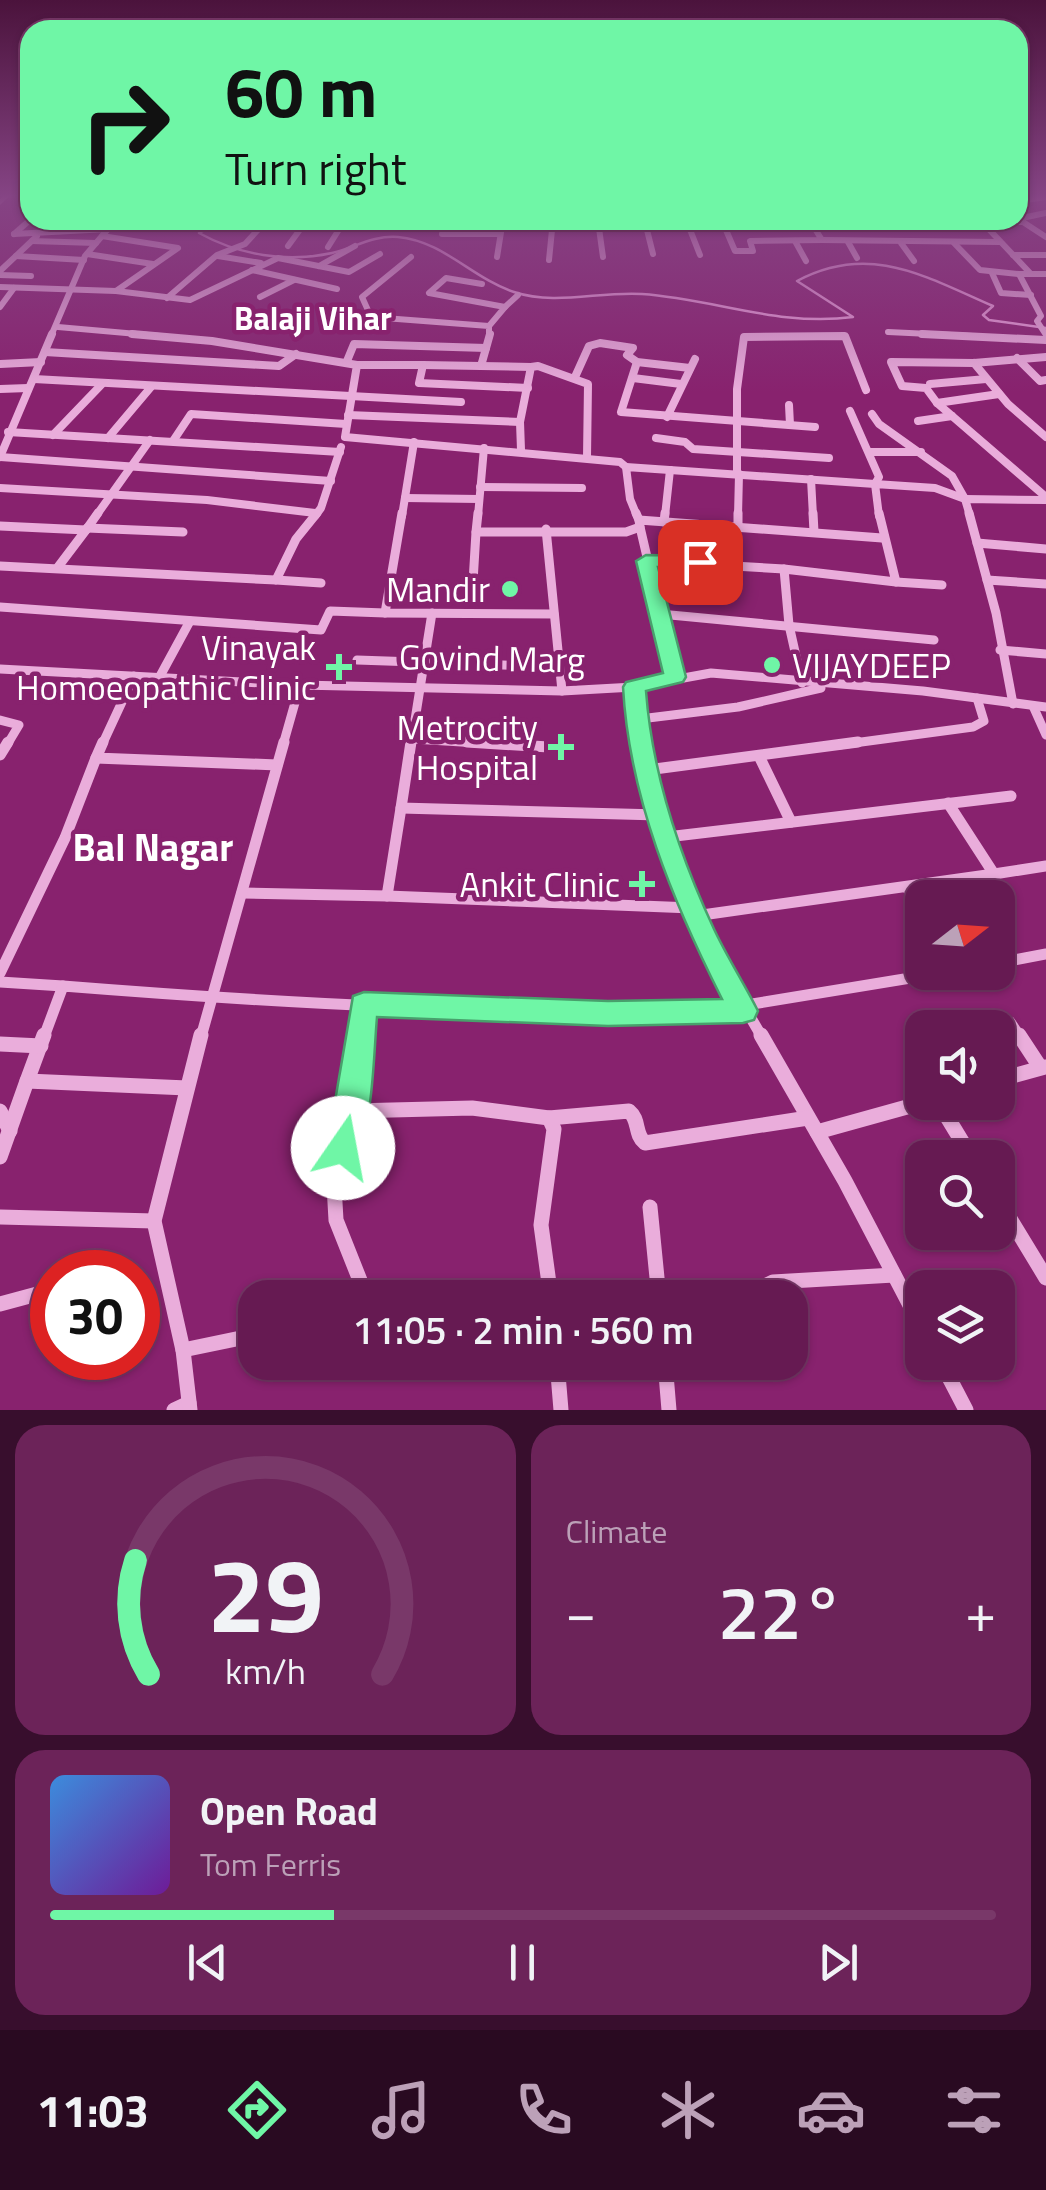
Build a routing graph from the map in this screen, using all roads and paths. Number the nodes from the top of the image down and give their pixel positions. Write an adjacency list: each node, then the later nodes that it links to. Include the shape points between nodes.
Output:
1 (83, 261): 21 (street)
2 (122, 261): 14 (street)
3 (159, 261): 14 (street)
4 (210, 261): 36 (street)
5 (248, 261): 13 (street)
6 (270, 261): 13 (street)
7 (296, 261): 15 (street)
8 (328, 261): 15 (street)
9 (368, 261): 15 (street, via 349,272)
10 (407, 261): 39 (street, via 362,297)
11 (968, 261): 20 (street)
12 (1017, 261): 18 (street)
13 (260, 263): 16 (street)
14 (154, 264): 31 (street)
15 (319, 266)
16 (252, 270): 23 (street); 36 (street, via 190,300)
17 (1046, 271): 18 (street)
18 (1025, 272): 20 (street); 34 (street)
19 (0, 273): 22 (street)
20 (992, 273): 34 (street, via 1001,292)
21 (77, 275): 25 (street); 29 (street)
22 (31, 276)
23 (295, 280): 28 (street); 35 (street)
24 (482, 284): 32 (street, via 446,278)
25 (100, 286): 29 (street); 31 (street)
26 (0, 287): 27 (street)
27 (14, 288): 29 (street); 37 (street)
28 (338, 289)
29 (71, 290): 41 (street)
30 (415, 290): 32 (street)
31 (116, 291): 36 (street)
32 (429, 292): 38 (street)
33 (518, 295): 38 (street)
34 (1030, 295): 42 (street)
35 (260, 297)
36 (166, 298)
37 (0, 307)
38 (505, 307): 40 (street)
39 (371, 316): 40 (street); 44 (street)
40 (490, 326): 45 (street)
41 (58, 328): 46 (street); 47 (street)
42 (1042, 331): 43 (street)
43 (888, 332)
44 (368, 343): 45 (street); 51 (street, via 354,344)
45 (486, 348): 58 (street)
46 (45, 352): 47 (street, via 279,366); 52 (street)
47 (296, 354): 51 (street)
48 (1046, 357): 49 (street)
49 (1017, 358): 54 (street); 65 (street, via 1040,382)
50 (695, 359): 60 (street)
51 (347, 361): 56 (street)
52 (41, 362): 55 (street); 63 (street)
53 (637, 362): 60 (street); 61 (street, via 627,356 633,348 593,344); 62 (street)
54 (974, 362): 64 (street); 77 (street, via 892,362 902,386 922,387)
55 (0, 364)
56 (357, 365): 57 (street); 75 (street)
57 (423, 365): 58 (street); 72 (street, via 418,383)
58 (482, 366): 59 (street)
59 (532, 367): 61 (street); 72 (street)
60 (690, 368): 67 (street)
61 (575, 376): 107 (street, via 588,384)
62 (633, 378): 67 (street); 82 (street, via 622,412)
63 (34, 379): 66 (street); 71 (street)
64 (986, 379): 68 (street); 74 (street)
65 (1046, 380)
66 (102, 384): 69 (street); 92 (street)
67 (681, 384): 82 (street)
68 (930, 384)
69 (151, 387): 75 (street); 95 (street)
70 (0, 388): 71 (street)
71 (28, 388): 83 (street)
72 (528, 388): 88 (street)
73 (866, 390): 86 (street, via 845,336 744,336)
74 (998, 394): 77 (street); 93 (street)
75 (352, 395): 76 (street); 85 (street)
76 (461, 402)
77 (937, 403): 81 (street)
78 (789, 405): 89 (street)
79 (850, 411): 104 (street)
80 (872, 414): 105 (street)
81 (952, 416): 87 (street); 122 (street)
82 (667, 417): 86 (street)
83 (14, 418): 84 (street); 91 (street)
84 (0, 419)
85 (347, 419): 88 (street); 94 (street); 98 (street, via 191,414)
86 (737, 420): 89 (street); 103 (street)
87 (918, 421)
88 (520, 422): 101 (street)
89 (790, 424): 90 (street)
90 (815, 426)
91 (8, 432): 92 (street); 106 (street)
92 (52, 435): 95 (street)
93 (1046, 436)
94 (345, 437): 99 (street); 102 (street)
95 (108, 438): 97 (street)
96 (656, 438): 103 (street)
97 (150, 440): 98 (street); 109 (street)
98 (172, 441): 102 (street)
99 (414, 442): 100 (street); 120 (street)
100 (484, 448): 101 (street); 117 (street)
101 (521, 450): 107 (street)
102 (340, 452): 114 (street)
103 (737, 452): 108 (street); 112 (street)
104 (869, 452): 105 (street); 115 (street, via 880,476)
105 (922, 452): 121 (street, via 952,476)
106 (0, 457): 109 (street)
107 (587, 457): 110 (street)
108 (829, 458)
109 (131, 465): 114 (street); 119 (street)
110 (626, 466): 111 (street); 126 (street)
111 (670, 470): 112 (street); 125 (street)
112 (738, 474): 113 (street); 128 (street)
113 (810, 479): 115 (street); 133 (street)
114 (331, 480): 124 (street)
115 (875, 484): 121 (street, via 936,488); 134 (street)
116 (0, 488): 119 (street)
117 (480, 488): 118 (street); 123 (street)
118 (582, 488)
119 (108, 494): 124 (street); 129 (street)
120 (405, 498): 123 (street); 149 (street)
121 (965, 498): 122 (street); 135 (street)
122 (1046, 498)
123 (479, 499): 132 (street)
124 (315, 513): 141 (street)
125 (664, 522): 126 (street); 128 (street)
126 (639, 524): 130 (street, via 626,532); 137 (street)
127 (0, 526): 129 (street)
128 (738, 526): 133 (street)
129 (86, 529): 131 (street); 139 (street)
130 (546, 529): 132 (street); 151 (street)
131 (183, 532)
132 (476, 532): 143 (street)
133 (814, 532): 134 (street)
134 (882, 538): 144 (street)
135 (977, 543): 136 (street); 142 (street)
136 (1046, 548)
137 (646, 561): 140 (street); 152 (street)
138 (0, 566): 139 (street)
139 (58, 568): 141 (street)
140 (784, 570): 144 (street); 154 (street)
141 (276, 580): 145 (street)
142 (987, 580): 146 (street); 156 (street)
143 (472, 582)
144 (896, 582): 147 (street)
145 (321, 583)
146 (1046, 584)
147 (942, 585)
148 (0, 607): 153 (street)
149 (384, 612): 150 (street); 153 (street, via 330,611 321,630)
150 (432, 613): 151 (street, via 472,608); 159 (street)
151 (554, 614): 160 (street)
152 (660, 614): 154 (street); 163 (street)
153 (190, 621): 164 (street)
154 (789, 625): 155 (street); 165 (street)
155 (934, 640)
156 (1000, 650): 157 (street); 172 (street)
157 (1046, 654)
158 (357, 660): 159 (street)
159 (425, 662): 160 (street); 169 (street)
160 (560, 667): 170 (street)
161 (1, 670): 162 (street, Govind Marg)
162 (134, 676): 164 (street, Govind Marg); 182 (street)
163 (675, 677): 165 (street, via 711,673); 168 (street)
164 (160, 678): 166 (street, Govind Marg)
165 (802, 683): 167 (street)
166 (300, 685): 169 (street, Govind Marg); 183 (street)
167 (837, 685): 171 (street); 175 (street)
168 (634, 687): 170 (street, Govind Marg); 175 (street, Govind Marg)
169 (422, 688): 170 (street, Govind Marg); 178 (street)
170 (562, 691)
171 (976, 698): 172 (street); 181 (street, via 984,721 973,727)
172 (1013, 704): 173 (street)
173 (1033, 706): 174 (street); 177 (street)
174 (1046, 707)
175 (640, 719): 184 (street, Govind Marg)
176 (0, 720): 180 (street, via 19,725)
177 (1046, 735)
178 (413, 739): 179 (street); 187 (street)
179 (566, 748)
180 (0, 755)
181 (760, 756): 184 (street); 189 (street)
182 (96, 758): 183 (street); 200 (street)
183 (277, 765): 195 (street)
184 (647, 770): 188 (street, Govind Marg)
185 (1011, 796): 186 (street)
186 (948, 803): 189 (street); 192 (street)
187 (401, 808): 188 (street); 196 (street)
188 (659, 815): 190 (street, Govind Marg)
189 (791, 822): 190 (street)
190 (667, 838): 197 (street, Govind Marg)
191 (1046, 866): 192 (street)
192 (994, 874): 193 (street)
193 (954, 880)
194 (905, 887): 197 (street)
195 (242, 893): 196 (street); 204 (street)
196 (387, 896): 197 (street)
197 (694, 912): 206 (street, Govind Marg)
198 (1046, 954): 199 (street)
199 (1015, 960)
200 (0, 973)
201 (905, 979): 206 (street)
202 (0, 982): 203 (street)
203 (63, 986): 204 (street); 209 (street)
204 (212, 998): 205 (street); 213 (street)
205 (364, 1004): 206 (street, via 608,1014); 216 (street)
206 (742, 1008): 218 (street, Govind Marg)
207 (1015, 1029): 210 (street)
208 (0, 1044): 209 (street)
209 (41, 1046): 212 (street)
210 (1043, 1067): 211 (street)
211 (1015, 1075)
212 (27, 1081): 213 (street); 219 (street)
213 (187, 1088): 224 (street)
214 (905, 1108): 220 (street)
215 (0, 1111): 219 (street)
216 (352, 1111): 217 (street, via 472,1108); 228 (street, via 334,1184 336,1220)
217 (549, 1118): 218 (street, via 629,1110 646,1143); 229 (street, via 554,1129 540,1225)
218 (808, 1118): 220 (street, Govind Marg)
219 (10, 1131): 221 (street)
220 (817, 1132): 226 (street, Govind Marg)
221 (0, 1158)
222 (650, 1207): 230 (street)
223 (0, 1218): 224 (street)
224 (154, 1221): 236 (street)
225 (1015, 1227): 227 (street)
226 (894, 1275): 231 (street); 233 (street, Govind Marg)
227 (1046, 1278)
228 (360, 1280)
229 (548, 1280)
230 (657, 1280)
231 (808, 1280)
232 (30, 1296): 234 (street)
233 (905, 1296)
234 (0, 1304)
235 (238, 1339): 236 (street)
236 (183, 1350): 240 (street)
237 (559, 1380): 241 (street)
238 (667, 1380): 242 (street)
239 (950, 1380): 243 (street)
240 (184, 1408)
241 (561, 1410)
242 (669, 1410)
243 (966, 1410)

